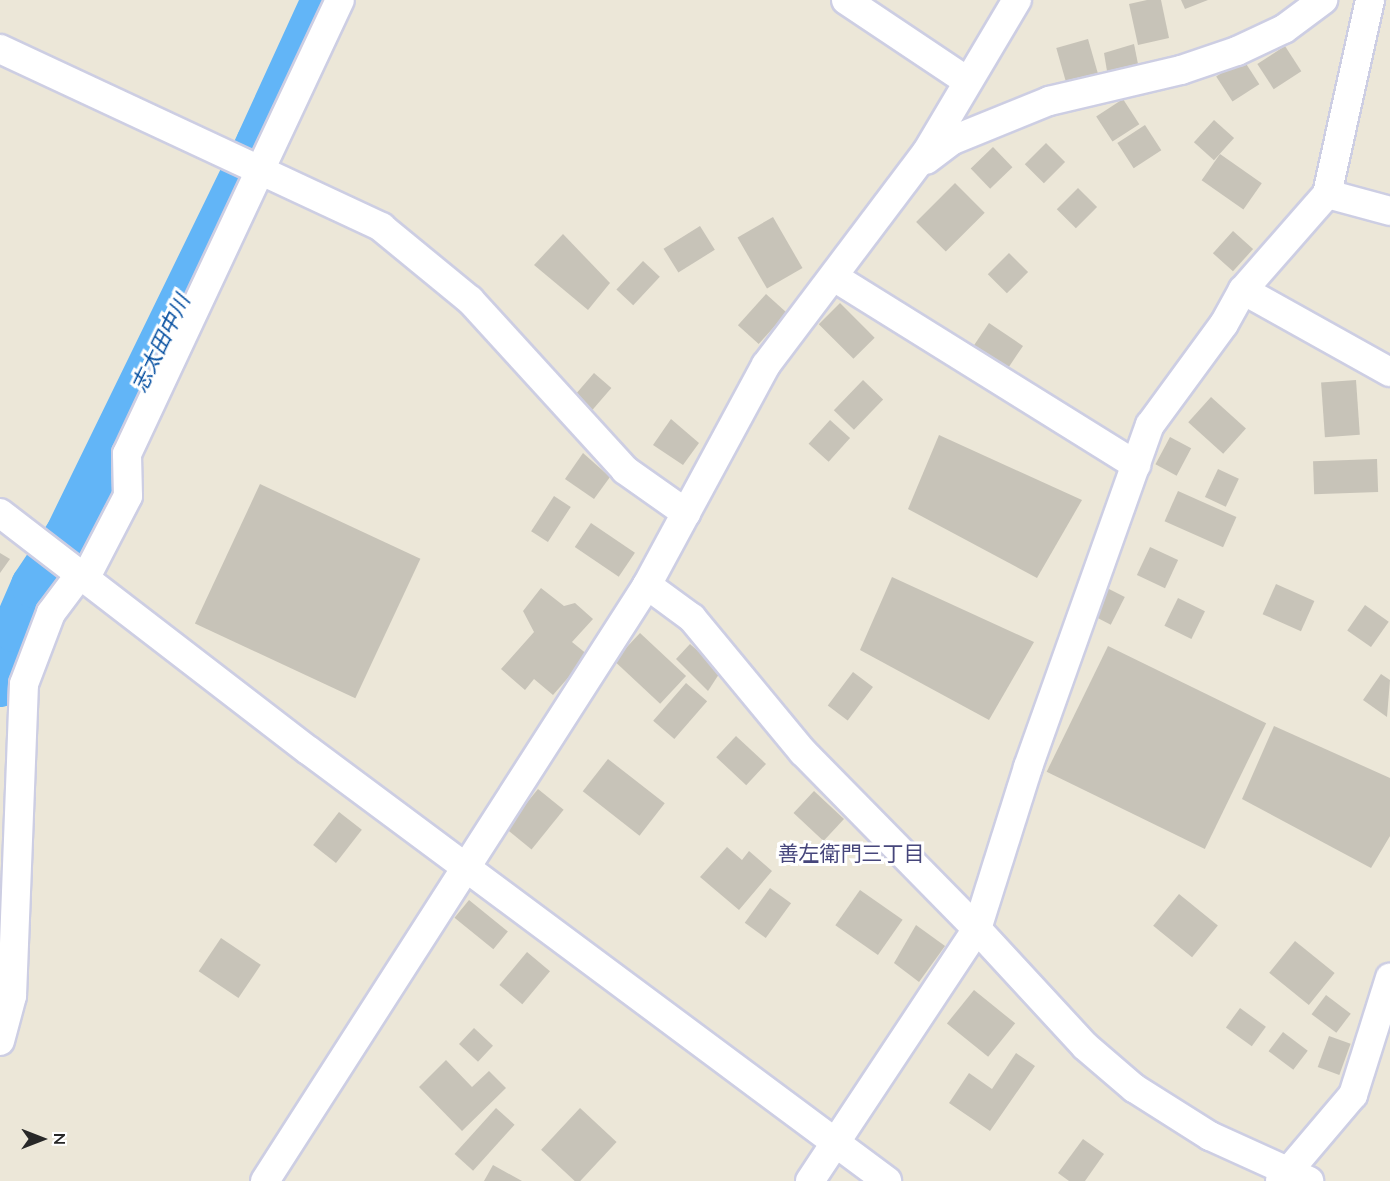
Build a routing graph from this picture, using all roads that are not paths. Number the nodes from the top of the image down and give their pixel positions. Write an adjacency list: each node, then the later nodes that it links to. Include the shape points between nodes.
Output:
1 (340, 0): 8 (street)
2 (846, 0): 7 (street)
3 (1017, 0): 7 (street)
4 (1323, 0): 9 (street, via 1284,29 1237,51 1181,70 1049,101 953,140)
5 (1370, 0): 10 (street)
6 (0, 49): 8 (street)
7 (967, 81): 9 (street)
8 (260, 170): 17 (street, via 381,227 470,300 625,470); 18 (street, via 127,454 128,496)
9 (913, 171): 12 (street)
10 (1327, 194): 11 (street); 13 (street)
11 (1390, 211)
12 (834, 277): 15 (street); 17 (street, via 766,365)
13 (1243, 290): 14 (street); 15 (street, via 1224,324 1150,425)
14 (1390, 372)
15 (1136, 465): 21 (street, via 1028,767)
16 (0, 513): 18 (street)
17 (686, 513): 19 (street)
18 (79, 572): 20 (street); 23 (street, via 51,613 24,684 12,996)
19 (647, 585): 20 (street); 21 (street, via 692,618 803,752)
20 (464, 865): 24 (street); 26 (street)
21 (977, 930): 24 (street); 25 (street, via 1085,1047 1134,1088 1210,1136)
22 (1390, 978): 25 (street, via 1353,1095)
23 (0, 1041)
24 (835, 1142): 27 (street); 28 (street)
25 (1292, 1178)
26 (265, 1181)
27 (810, 1181)
28 (886, 1181)

